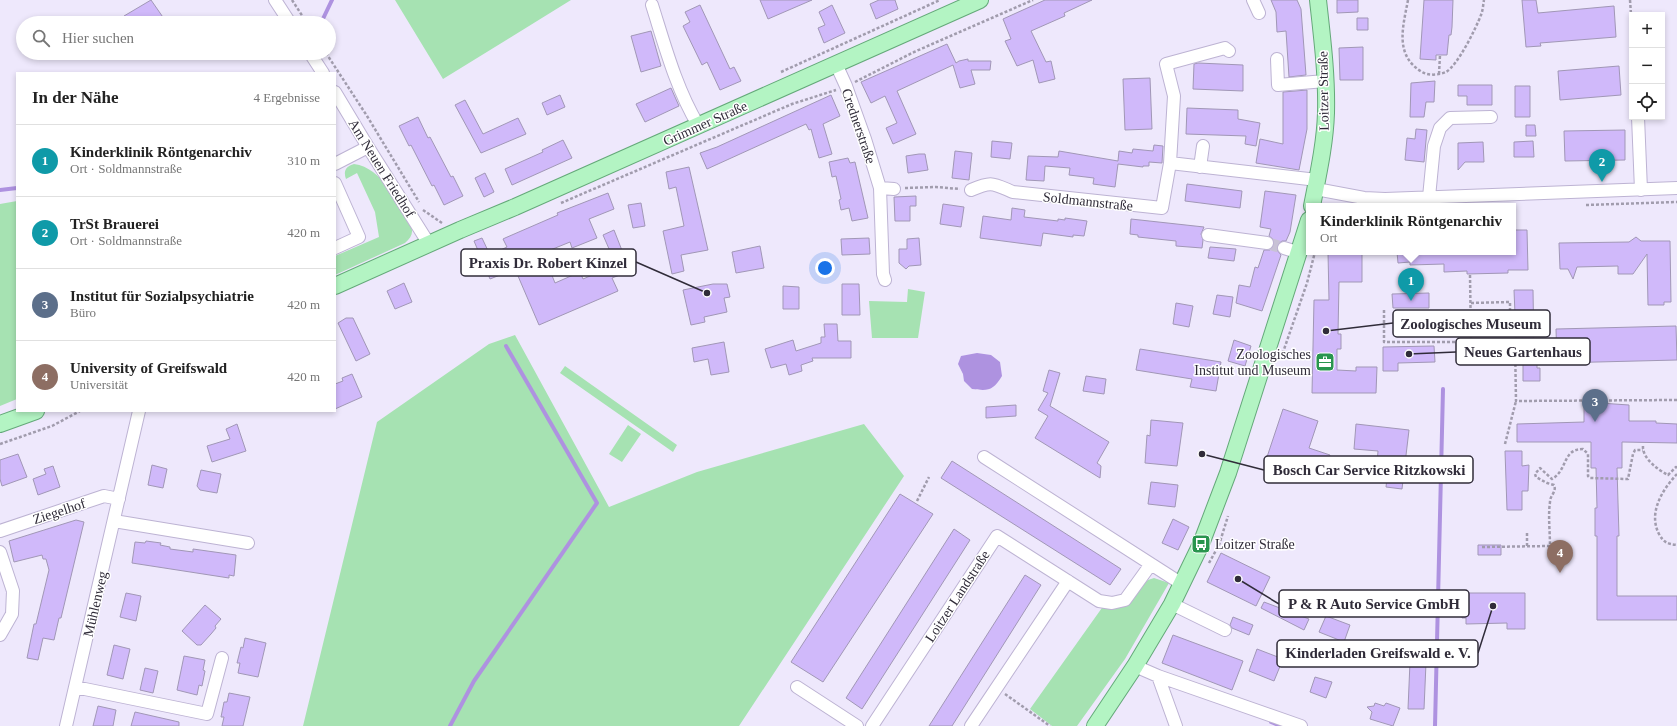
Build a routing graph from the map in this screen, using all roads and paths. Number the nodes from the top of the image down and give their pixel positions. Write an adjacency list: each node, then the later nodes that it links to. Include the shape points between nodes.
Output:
1 (275, 0): 15 (street)
2 (292, 0): 16 (path)
3 (980, 0): 22 (main road, Grimmer Straße)
4 (1024, 0): 11 (path)
5 (1033, 0): 11 (path)
6 (1253, 0): 14 (street)
7 (1318, 0): 25 (main road, Loitzer Straße)
8 (1408, 0): 24 (path, via 1402,34 1406,53 1413,66 1424,73)
9 (1484, 0): 24 (path, via 1481,15 1458,60 1447,71)
10 (1630, 0): 13 (path)
11 (1023, 4): 26 (path, via 914,52)
12 (652, 5): 30 (street, via 671,65)
13 (1631, 12)
14 (1258, 13)
15 (285, 16)
16 (302, 16)
17 (1229, 51): 34 (street, Soldmannstraße, via 1225,48 1166,64 1174,96)
18 (1440, 55): 24 (path)
19 (1276, 59): 25 (street, via 1278,85)
20 (315, 60): 23 (street)
21 (330, 60): 46 (path, via 424,212)
22 (836, 64): 26 (street, Crednerstraße); 30 (main road, Grimmer Straße)
23 (322, 72)
24 (1439, 74)
25 (1325, 81): 36 (main road, Loitzer Straße, via 1325,130)
26 (846, 86): 38 (street, Crednerstraße); 45 (path, via 792,104)
27 (336, 94): 32 (street, Am Neuen Friedhof)
28 (1490, 117): 43 (street, via 1450,118 1440,128 1434,146)
29 (1638, 120): 42 (street)
30 (698, 126): 50 (main road, Grimmer Straße)
31 (1203, 146): 35 (street)
32 (368, 147): 33 (street); 50 (street, Am Neuen Friedhof)
33 (336, 163)
34 (1170, 163): 35 (street); 41 (street, Soldmannstraße, via 1162,208 1013,192 994,184 984,184)
35 (1200, 167): 36 (street)
36 (1316, 184): 43 (street, via 1364,198); 44 (main road, Loitzer Straße)
37 (336, 185): 51 (street, via 359,237)
38 (880, 188): 40 (street); 55 (street, Crednerstraße)
39 (1677, 188): 42 (street)
40 (894, 189): 41 (path, via 936,187)
41 (970, 190)
42 (1641, 190): 43 (street)
43 (1429, 197)
44 (1313, 203)
45 (559, 204)
46 (441, 223)
47 (1306, 231): 53 (main road)
48 (1208, 235): 49 (street)
49 (1266, 243)
50 (429, 244): 56 (main road, Grimmer Straße)
51 (336, 248)
52 (1284, 248): 53 (street)
53 (1300, 253): 87 (main road, via 1220,498)
54 (1470, 276): 57 (path)
55 (885, 280)
56 (336, 286)
57 (1471, 303): 59 (path); 59 (path, via 1510,302 1510,324)
58 (1384, 310): 60 (path, via 1384,342)
59 (1472, 325): 60 (path)
60 (1471, 342): 61 (path)
61 (1515, 342): 62 (path); 64 (path)
62 (1547, 342)
63 (1677, 400): 64 (path)
64 (1516, 401): 70 (path)
65 (33, 412): 68 (main road)
66 (78, 412): 69 (path, via 52,426)
67 (139, 412): 75 (street, Mühlenweg)
68 (0, 424)
69 (0, 444)
70 (1505, 444)
71 (984, 457): 85 (street)
72 (1677, 468): 82 (path, via 1668,475 1660,471 1647,459 1643,448 1633,454 1628,479 1590,478 1588,454 1583,449 1571,451 1561,472 1552,480 1540,468 1535,474 1555,487 1550,500 1550,546)
73 (1677, 474): 81 (path, via 1666,487 1658,503 1655,519 1656,527 1665,543)
74 (928, 477): 76 (path)
75 (119, 499): 77 (street, Mühlenweg); 78 (street, Ziegelhof, via 104,496)
76 (917, 501)
77 (114, 521): 80 (street); 94 (street, Mühlenweg)
78 (0, 531)
79 (1528, 532): 82 (path)
80 (248, 543)
81 (1677, 545)
82 (1527, 546): 83 (path)
83 (1482, 547)
84 (0, 552): 90 (street, via 13,590 12,614)
85 (1151, 564): 86 (street, Loitzer Landstraße, via 1125,600 1112,603 1099,601); 87 (street)
86 (1068, 582): 96 (street); 100 (street, Loitzer Landstraße, via 997,536)
87 (1182, 584): 88 (main road)
88 (1172, 604): 89 (street); 92 (main road)
89 (1225, 630)
90 (0, 635)
91 (222, 658): 97 (street)
92 (1135, 666): 93 (street); 103 (main road)
93 (1158, 676): 104 (street); 105 (street)
94 (75, 687): 97 (street); 98 (street, Mühlenweg)
95 (797, 687): 99 (street)
96 (996, 688): 101 (street); 102 (path)
97 (206, 720)
98 (66, 726)
99 (857, 726)
100 (872, 726)
101 (971, 726)
102 (1050, 726)
103 (1095, 726)
104 (1176, 726)
105 (1301, 726)

